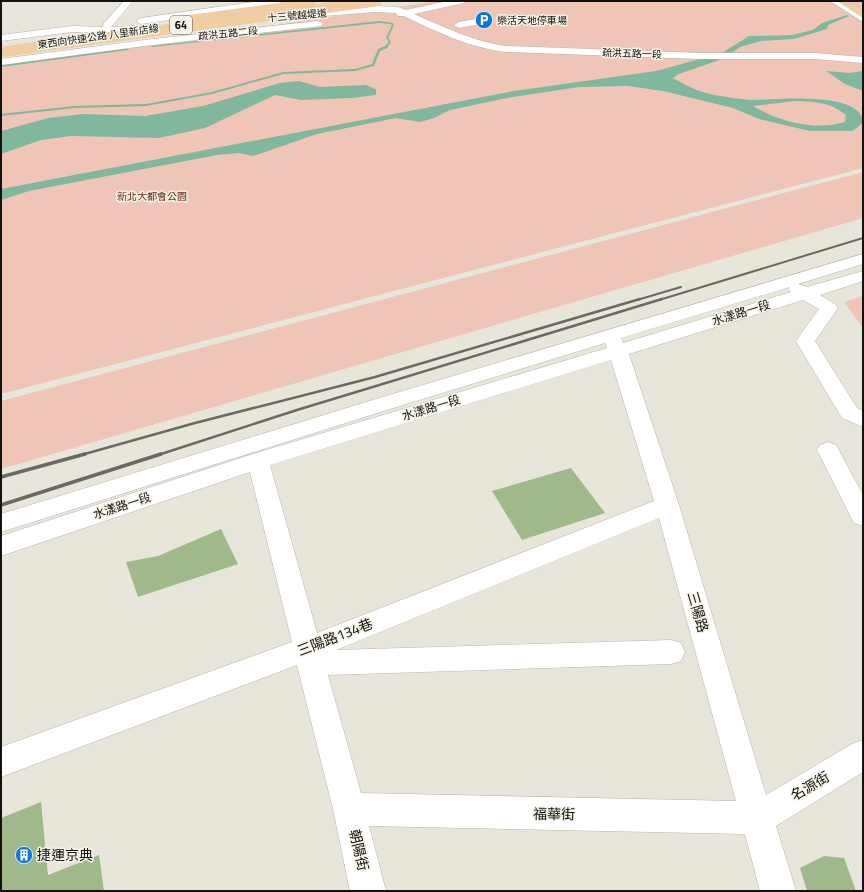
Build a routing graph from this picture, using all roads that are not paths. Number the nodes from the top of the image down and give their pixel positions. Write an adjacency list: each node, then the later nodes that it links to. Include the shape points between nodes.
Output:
1 (129, 1): 19 (street)
2 (278, 1): 14 (street)
3 (304, 1): 12 (street)
4 (313, 1): 23 (highway)
5 (339, 1): 23 (highway, 東西向快速公路 八里新店線 / 64)
6 (361, 1): 25 (highway, 東西向快速公路 八里新店線 / 64, bridge)
7 (377, 1): 26 (highway, bridge)
8 (461, 1): 15 (street, 疏洪五路二段)
9 (834, 1): 17 (street)
10 (841, 1): 16 (highway)
11 (852, 1): 13 (highway)
12 (290, 2): 14 (street)
13 (863, 8)
14 (206, 12): 19 (street)
15 (407, 13): 20 (street, 十三號越堤道, via 375,9 135,30); 21 (street, 疏洪五路一段); 28 (street, 疏洪五路二段)
16 (863, 15)
17 (863, 19)
18 (487, 20): 21 (street)
19 (107, 25): 20 (street)
20 (91, 28): 22 (street); 24 (street)
21 (437, 28): 27 (street, 疏洪五路一段, via 495,49 734,57 815,56)
22 (1, 38)
23 (31, 41): 24 (highway, 東西向快速公路 八里新店線 / 64)
24 (1, 43)
25 (1, 48)
26 (1, 52)
27 (863, 60)
28 (1, 62)
29 (863, 259): 31 (street, 水漾路一段)
30 (863, 276): 32 (street, 水漾路一段)
31 (786, 281): 32 (street); 33 (street, 水漾路一段)
32 (804, 293): 33 (street, 水漾路一段); 34 (street, via 829,308 805,341 849,413)
33 (614, 343): 36 (street, 水漾路一段); 37 (street, 三陽路); 39 (street, 水漾路一段, via 254,443)
34 (863, 420)
35 (828, 450): 38 (street)
36 (258, 461): 40 (street, 水漾路一段); 42 (street, 朝陽街)
37 (667, 505): 42 (street, 三陽路134巷); 46 (street, 三陽路)
38 (863, 517)
39 (1, 523)
40 (1, 546)
41 (671, 652): 42 (street)
42 (308, 656): 44 (street, 三陽路134巷); 45 (street, 朝陽街)
43 (863, 755): 46 (street, 名源街)
44 (1, 762)
45 (349, 809): 46 (street, 福華街); 47 (street, 朝陽街)
46 (758, 818): 48 (street, 三陽路)
47 (368, 891)
48 (778, 891)

